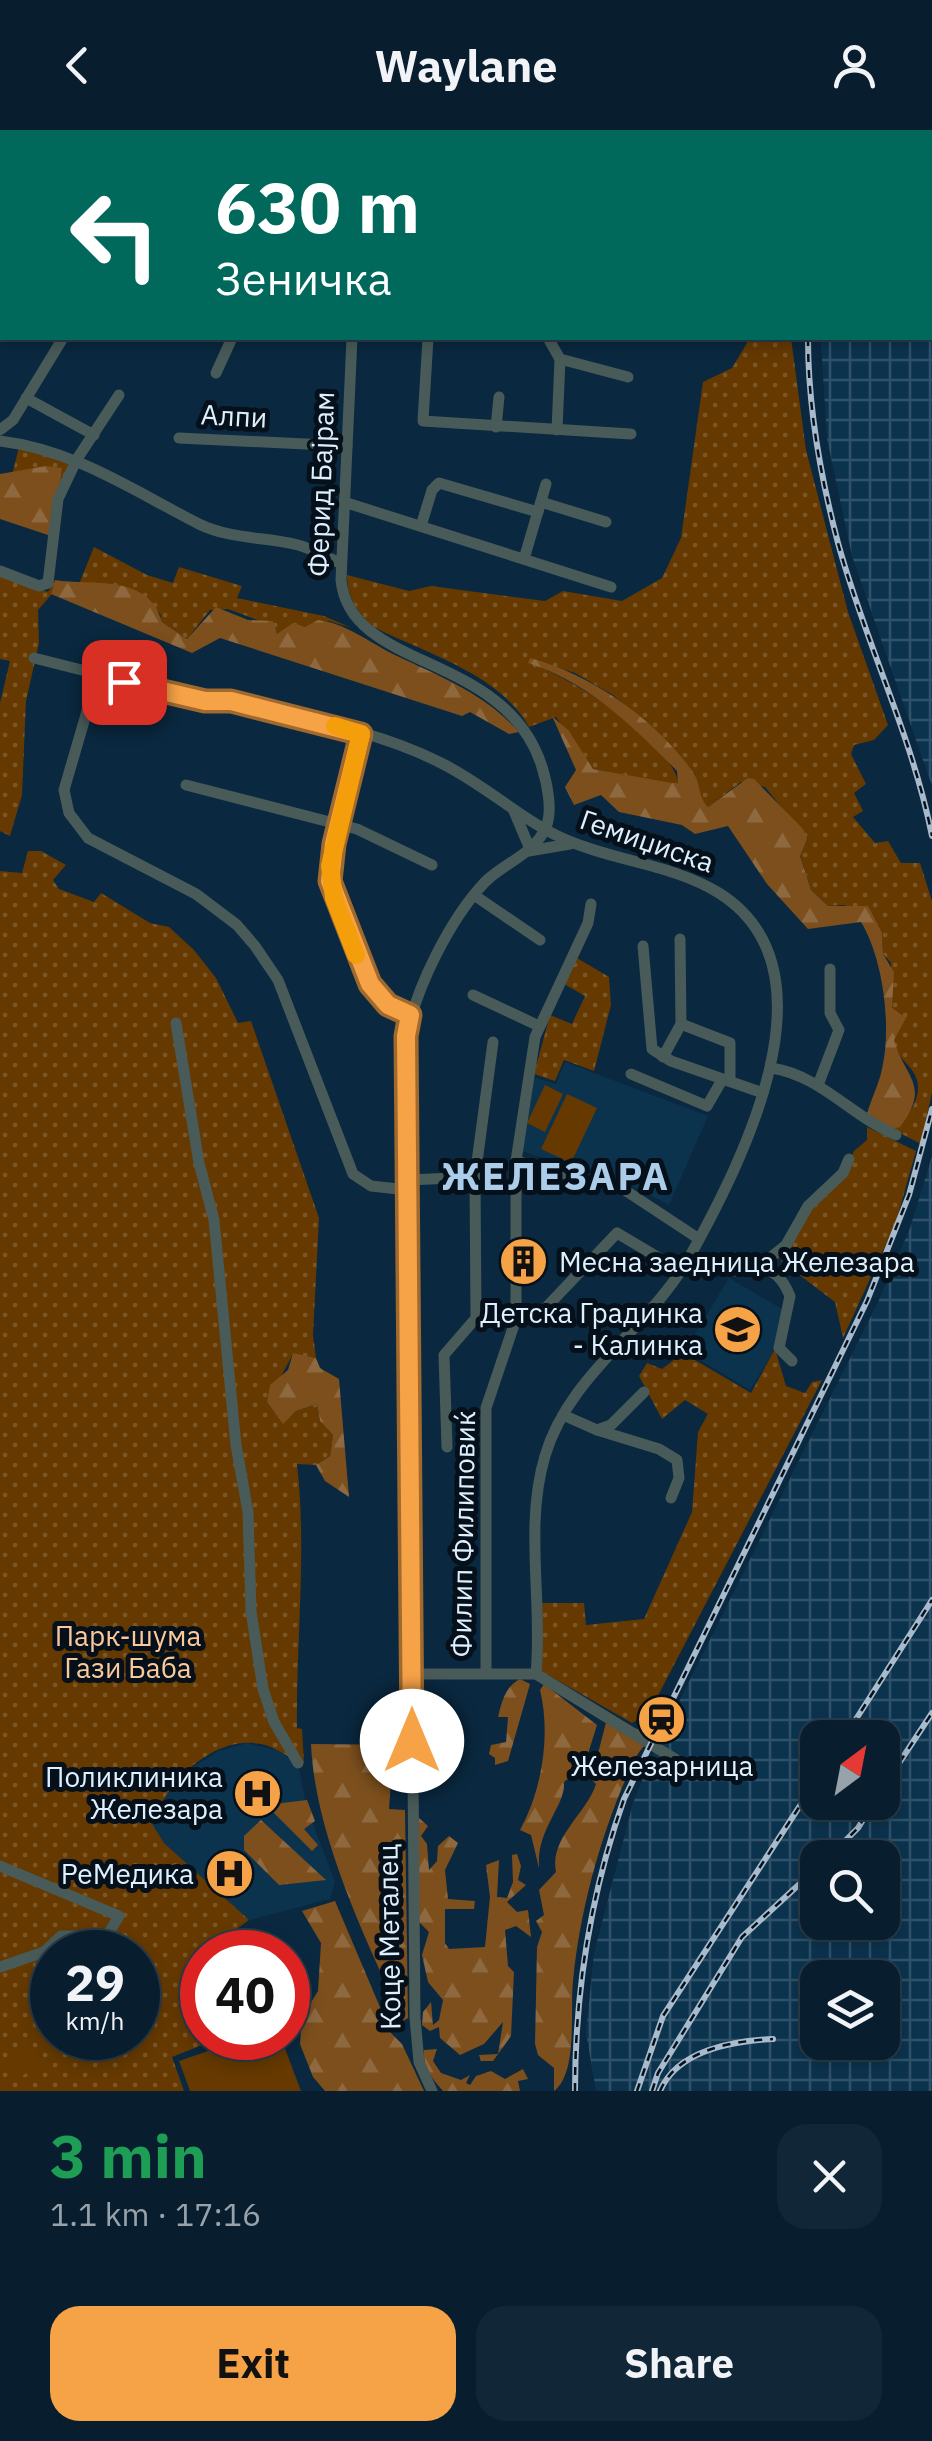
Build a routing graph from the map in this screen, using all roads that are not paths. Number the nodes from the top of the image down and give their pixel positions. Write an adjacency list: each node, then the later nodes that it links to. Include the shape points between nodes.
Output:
1 (744, 130): 2 (street)
2 (761, 130)
3 (62, 340): 13 (street)
4 (231, 340): 9 (street)
5 (352, 340): 21 (street, Ферид Бајрам)
6 (428, 340): 14 (street, via 424,421)
7 (549, 340): 8 (street)
8 (560, 360): 10 (street); 16 (street)
9 (216, 374)
10 (628, 377)
11 (119, 395): 18 (street)
12 (499, 397): 14 (street)
13 (26, 398): 15 (street); 18 (street)
14 (496, 427): 16 (street)
15 (0, 430)
16 (557, 430): 17 (street)
17 (631, 434)
18 (94, 436): 22 (street)
19 (178, 438): 21 (street, Алпи)
20 (0, 441): 22 (street)
21 (347, 446): 24 (street, Ферид Бајрам)
22 (77, 459): 29 (street, via 210,528 298,545); 30 (street, via 55,506 48,583 39,586)
23 (546, 484): 25 (street)
24 (344, 502): 27 (street); 29 (street, Ферид Бајрам)
25 (540, 507): 26 (street); 27 (street, via 439,482); 28 (street)
26 (606, 522)
27 (421, 526): 28 (street)
28 (524, 559): 31 (street)
29 (341, 564): 38 (street, Ферид Бајрам, via 344,602 356,621 484,690 512,714 542,768)
30 (0, 571)
31 (611, 587)
32 (34, 658): 33 (street, Гемиџиска)
33 (124, 682): 34 (street, Гемиџиска); 64 (street, via 95,700 82,725 64,790 72,819 88,838 196,894 237,925 278,980 353,1174 371,1186)
34 (361, 734): 36 (street, Гемиџиска, via 440,762); 37 (street)
35 (186, 785): 37 (street)
36 (514, 811): 38 (street, Гемиџиска); 40 (street)
37 (340, 825): 41 (street); 49 (street, via 330,866 334,898 370,984 388,1005)
38 (545, 829): 39 (street, Гемиџиска); 40 (street, Коце Металец)
39 (574, 844): 40 (street, Коце Металец); 55 (street, Гемиџиска, via 690,880 743,912 774,969)
40 (529, 851): 42 (street, Коце Металец)
41 (432, 865)
42 (474, 895): 45 (street); 49 (street, Коце Металец)
43 (592, 904): 52 (street, Филип Филиповиќ)
44 (680, 939): 51 (street)
45 (540, 940)
46 (643, 946): 54 (street, via 648,1039)
47 (830, 969): 58 (street, via 830,1013 839,1030)
48 (473, 994): 52 (street)
49 (410, 1015): 64 (street, Коце Металец)
50 (176, 1024): 80 (street, via 214,1220 263,1689)
51 (680, 1024): 54 (street); 57 (street, via 730,1043)
52 (538, 1026): 62 (street, Филип Филиповиќ)
53 (493, 1042): 63 (street)
54 (662, 1057): 57 (street)
55 (771, 1068): 58 (street); 59 (street, Гемиџиска)
56 (631, 1074): 57 (street, via 707,1106)
57 (726, 1081): 59 (street)
58 (818, 1085): 60 (street)
59 (763, 1093): 65 (street, Гемиџиска)
60 (896, 1135)
61 (850, 1159): 67 (street, via 814,1198 786,1245)
62 (516, 1161): 65 (street, via 588,1180 602,1175); 76 (street, Филип Филиповиќ, via 516,1319 486,1408)
63 (474, 1177): 64 (street); 74 (street, via 476,1318 444,1355)
64 (408, 1185): 77 (street, Коце Металец)
65 (699, 1239): 66 (street, Гемиџиска)
66 (690, 1256): 67 (street, via 721,1271); 68 (street, Гемиџиска)
67 (760, 1266): 70 (street, via 790,1296 780,1348)
68 (681, 1271): 69 (street, via 618,1234); 72 (street, Гемиџиска)
69 (537, 1318)
70 (792, 1361)
71 (644, 1392): 73 (street)
72 (562, 1416): 73 (street); 78 (street, Гемиџиска, via 545,1456 535,1510)
73 (597, 1430): 75 (street, via 677,1460 679,1478)
74 (446, 1447)
75 (670, 1498)
76 (486, 1672): 77 (street); 78 (street)
77 (412, 1674): 83 (street, Коце Металец, via 416,2035)
78 (536, 1674): 79 (street)
79 (676, 1759)
80 (298, 1763)
81 (0, 1866): 82 (street, via 119,1916 108,1936 60,1936 44,1952)
82 (0, 1967)
83 (432, 2091)

